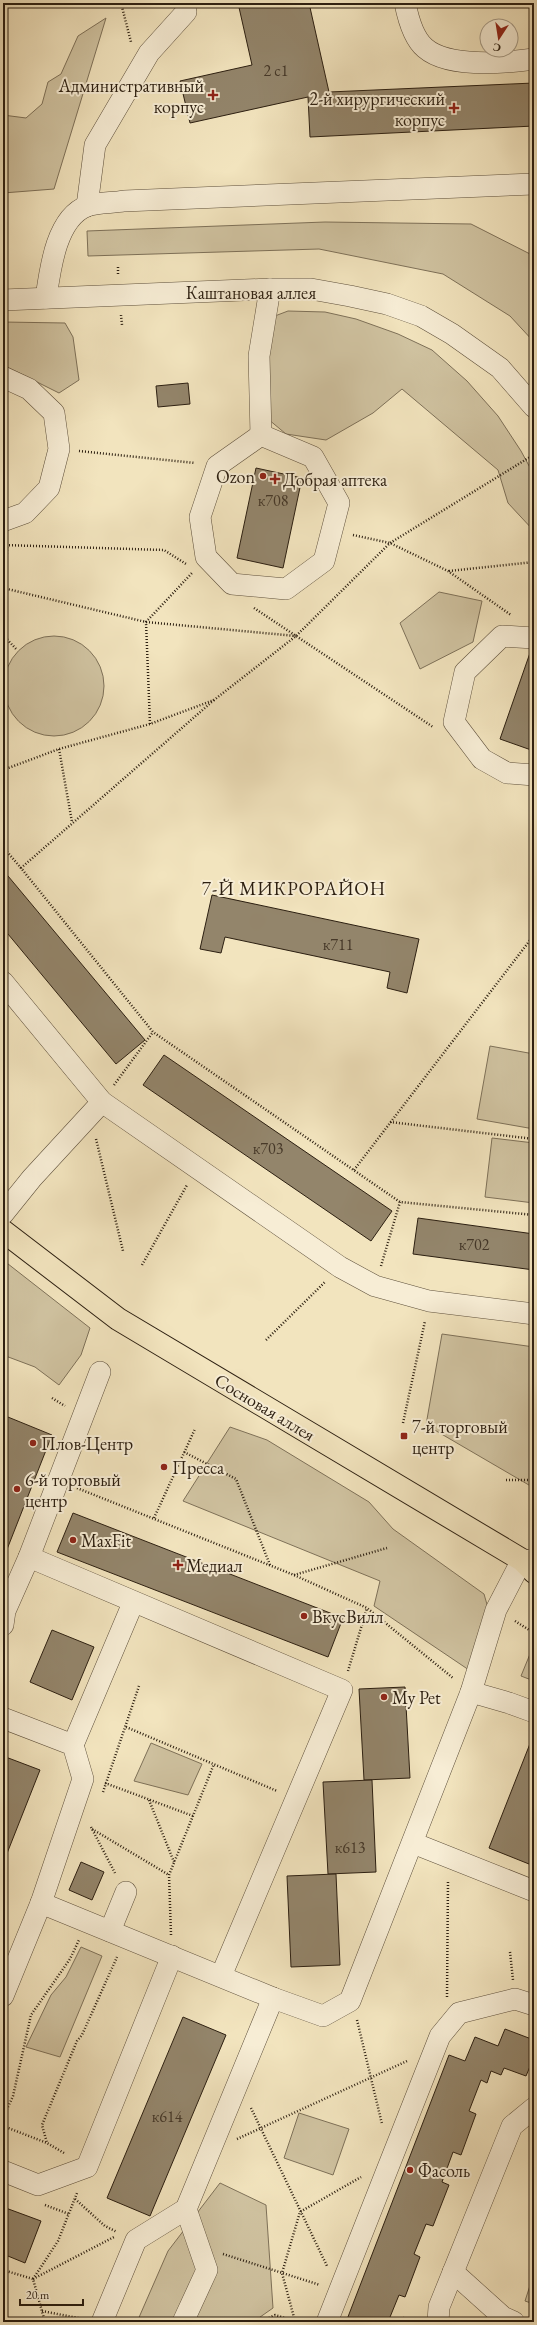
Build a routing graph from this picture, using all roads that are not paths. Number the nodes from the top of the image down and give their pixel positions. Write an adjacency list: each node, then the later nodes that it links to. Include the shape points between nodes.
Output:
1 (405, 3): 3 (street, via 413,30 424,48 443,58 479,63)
2 (186, 12): 5 (street, via 149,53 95,145)
3 (534, 59)
4 (534, 184): 5 (street, via 131,201)
5 (87, 206): 7 (street, via 69,219 56,248)
6 (270, 289): 7 (street, Каштановая аллея); 10 (street, Каштановая аллея, via 311,289 387,304 422,316 500,368); 11 (street, via 259,356)
7 (46, 298): 8 (street, Каштановая аллея)
8 (3, 300)
9 (3, 377): 12 (street, via 29,389 54,413 59,449 49,488 25,513)
10 (534, 407)
11 (261, 435): 11 (street, via 217,466 200,517 200,563 232,584 286,589 324,561 339,502 313,457)
12 (6, 519)
13 (534, 638): 14 (street, via 502,636 465,672 454,722 482,759 507,773)
14 (534, 775)
15 (3, 982): 16 (street)
16 (102, 1102): 17 (street, via 32,1178); 19 (street, via 340,1267 375,1286 429,1301)
17 (3, 1214)
18 (3, 1231): 22 (main road, Сосновая аллея, via 118,1319)
19 (534, 1314)
20 (100, 1372): 21 (street)
21 (29, 1557): 23 (street); 24 (street)
22 (530, 1565): 25 (street, via 496,1610)
23 (133, 1603): 28 (street); 35 (street, via 342,1690)
24 (4, 1615)
25 (471, 1692): 26 (street); 29 (street)
26 (534, 1712)
27 (3, 1718): 28 (street)
28 (73, 1745): 32 (street, via 83,1779)
29 (412, 1843): 30 (street); 37 (street, via 350,2001 323,2016)
30 (534, 1891)
31 (126, 1892): 33 (street)
32 (41, 1903): 33 (street); 36 (street)
33 (118, 1934): 34 (street)
34 (172, 1956): 35 (street); 40 (street, via 88,2167 38,2185)
35 (221, 1976): 37 (street)
36 (3, 1996)
37 (273, 1998): 41 (street)
38 (525, 2002): 45 (street, via 459,2014 440,2036)
39 (534, 2108): 42 (street, via 512,2126)
40 (3, 2171)
41 (186, 2209): 43 (street, via 136,2240); 44 (street, via 207,2270)
42 (453, 2272): 46 (street, via 438,2307); 47 (street, via 503,2317)
43 (94, 2321)
44 (182, 2322)
45 (327, 2322)
46 (438, 2322)
47 (514, 2322)

